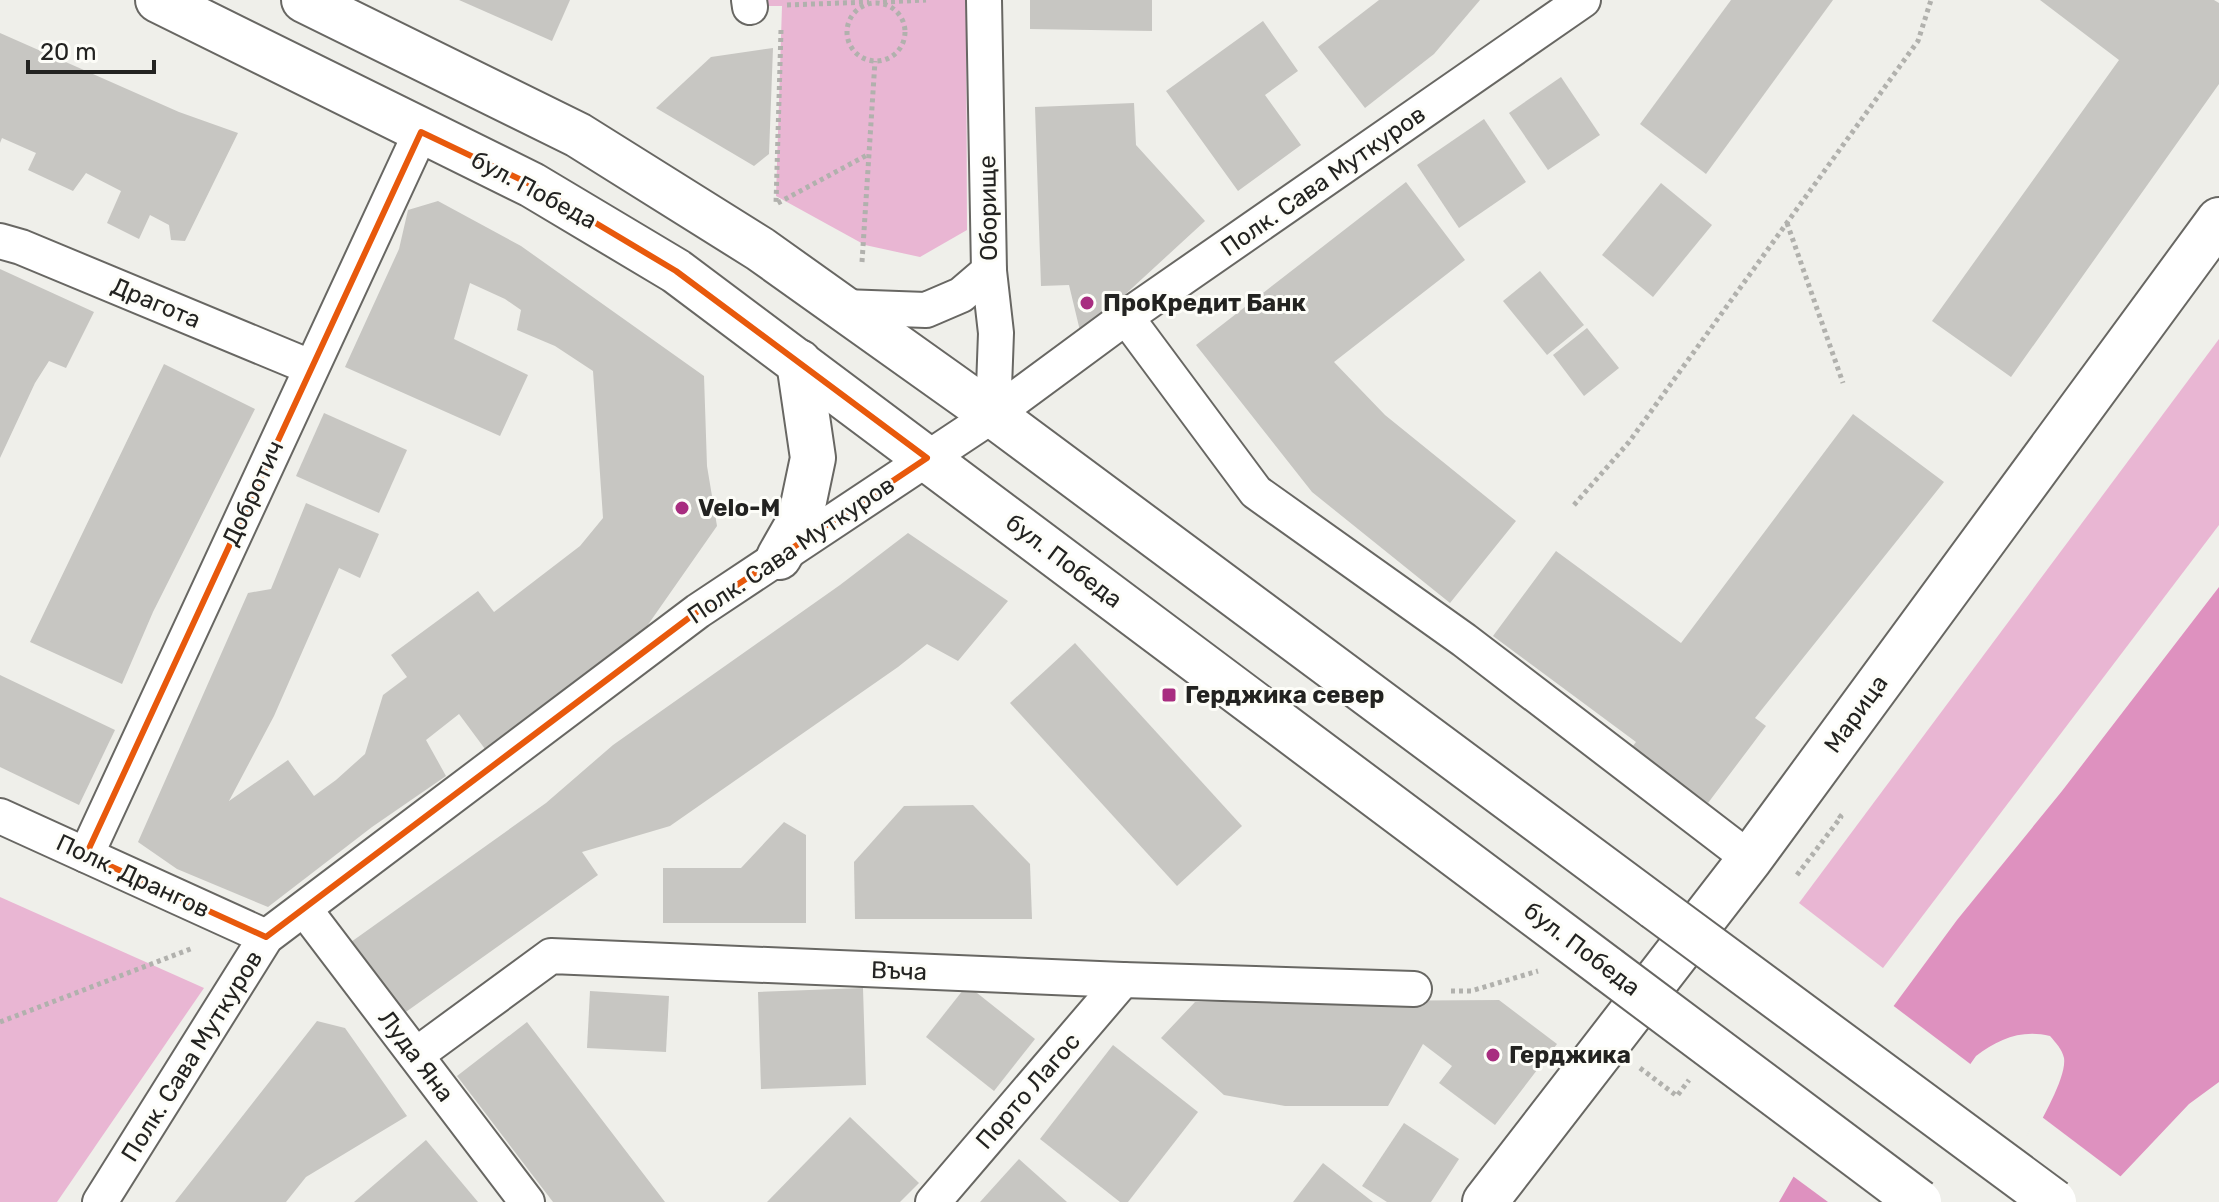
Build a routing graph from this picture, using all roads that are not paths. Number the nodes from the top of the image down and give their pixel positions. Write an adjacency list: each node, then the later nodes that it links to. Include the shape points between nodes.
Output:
1 (158, 0): 5 (main road, бул. Победа)
2 (304, 0): 9 (main road, via 578,135)
3 (984, 0): 8 (street, Оборище)
4 (1583, 0): 10 (street, Полк. Сава Муткуров)
5 (421, 132): 11 (main road, бул. Победа, via 532,185 676,271); 12 (street, Добротич)
6 (2219, 220): 18 (main road, Марица)
7 (0, 241): 12 (street, Драгота)
8 (989, 271): 9 (street, via 961,295 926,310); 13 (street, Оборище, via 996,333)
9 (843, 307): 13 (main road)
10 (1126, 317): 13 (street, Полк. Сава Муткуров); 18 (street, via 1256,492 1464,640)
11 (799, 362): 14 (main road, бул. Победа); 15 (main road, via 813,458 800,520)
12 (310, 367): 17 (street, Добротич)
13 (993, 415): 14 (street, Полк. Сава Муткуров); 29 (main road, bridge)
14 (927, 458): 15 (street, Полк. Сава Муткуров); 28 (main road, бул. Победа, bridge)
15 (779, 557): 19 (street, Полк. Сава Муткуров, via 698,611)
16 (0, 816): 17 (street, Полк. Дрангов)
17 (86, 855): 20 (street, Полк. Дрангов)
18 (1750, 859): 27 (main road, Марица)
19 (305, 910): 20 (street, Полк. Сава Муткуров); 23 (street, Луда Яна)
20 (256, 932): 24 (street, Полк. Сава Муткуров)
21 (1123, 980): 22 (street, Въча); 23 (street, Въча, via 551,956); 26 (street, Порто Лагос)
22 (1414, 989)
23 (416, 1055): 25 (street, Луда Яна)
24 (100, 1202)
25 (527, 1202)
26 (933, 1202)
27 (1485, 1202)
28 (1919, 1202)
29 (2054, 1202)

